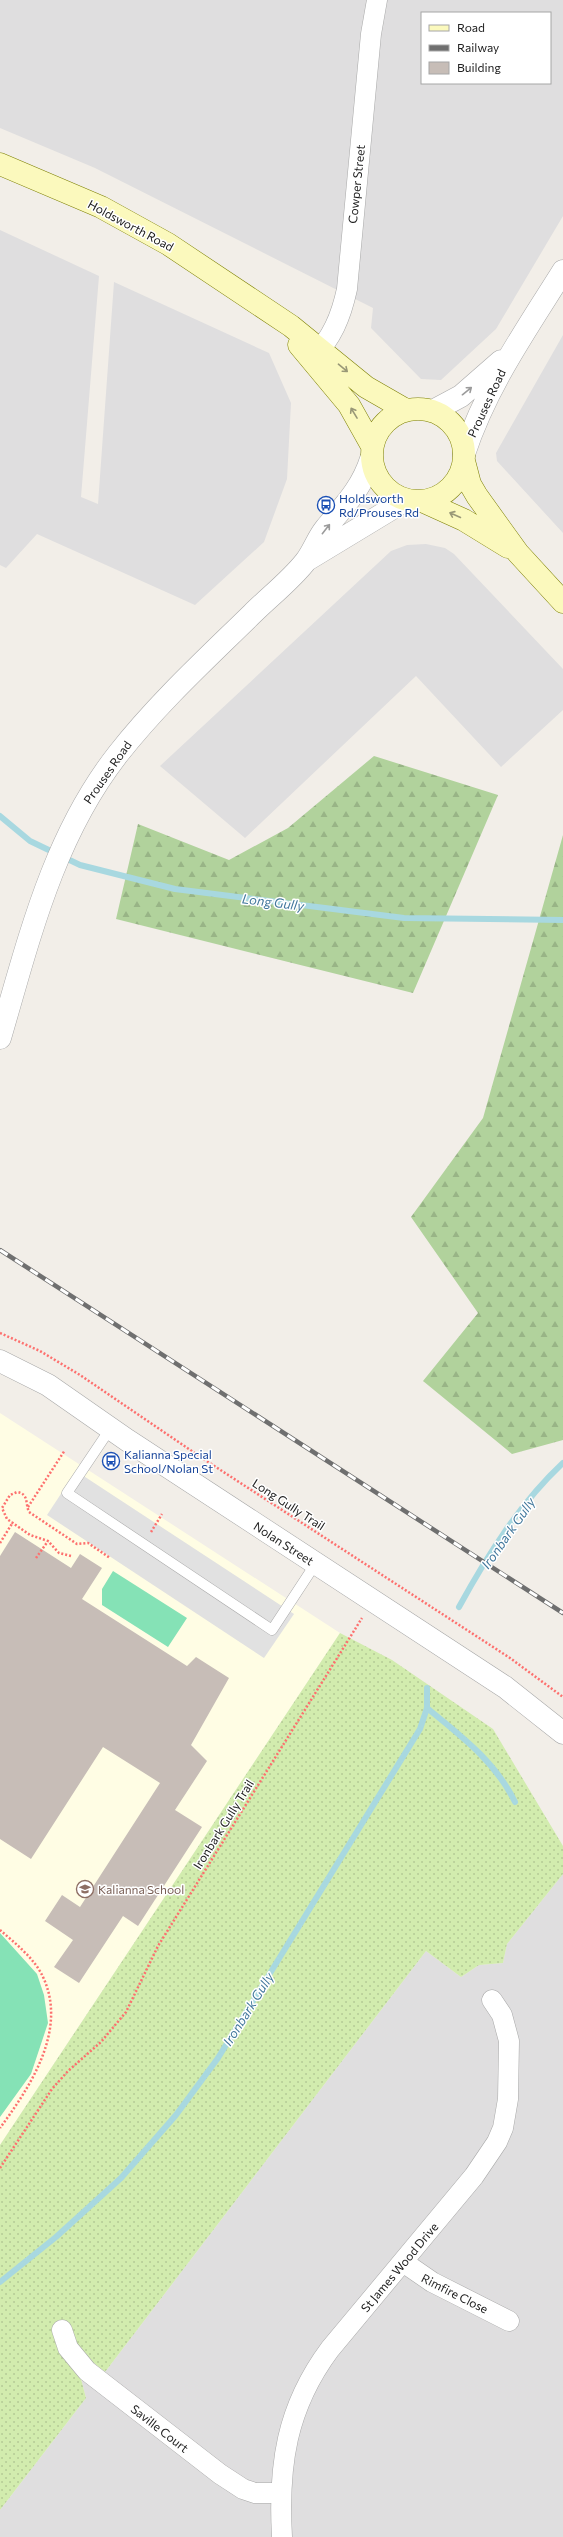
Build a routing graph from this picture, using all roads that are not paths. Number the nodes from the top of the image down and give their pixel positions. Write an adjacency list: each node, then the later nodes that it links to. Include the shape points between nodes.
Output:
1 (377, 0): 5 (street, Cowper Street, via 371,34 347,289 338,322)
2 (0, 164): 5 (main road, Holdsworth Road, via 65,191 168,244 253,301)
3 (563, 271): 4 (street, Prouses Road)
4 (510, 353): 7 (street, Prouses Road, one-way to 4, via 461,396); 9 (street, Prouses Road, via 479,417)
5 (317, 354): 6 (main road, Holdsworth Road, one-way to 6); 8 (main road, Holdsworth Road, one-way to 5, via 349,405)
6 (406, 410): 7 (main road, via 420,408); 8 (main road, via 384,423 376,434)
7 (433, 411): 9 (main road, via 446,418 456,428 462,440)
8 (372, 452): 10 (main road, via 374,473 382,485 393,494); 12 (street, Prouses Road, one-way to 8, via 324,531 357,490 366,475)
9 (464, 457): 10 (main road, via 460,476 450,488 437,498); 11 (main road, via 470,484)
10 (414, 501): 11 (main road, one-way to 10, via 464,520); 12 (street, Prouses Road)
11 (518, 553): 13 (main road)
12 (305, 562): 14 (street, Prouses Road, via 188,676 135,733 100,778 63,842 29,939)
13 (563, 602)
14 (0, 1038)
15 (0, 1361): 16 (street, Nolan Street, via 48,1386)
16 (110, 1429): 17 (street, Nolan Street); 17 (lane, via 67,1493 272,1630)
17 (316, 1563): 18 (street, Nolan Street, via 505,1686)
18 (563, 1734)
19 (492, 2000): 20 (street, St James Wood Drive, via 502,2015 509,2041 508,2099 503,2128 484,2164)
20 (403, 2262): 21 (street, Rimfire Close, via 432,2282); 23 (street, St James Wood Drive, via 330,2349 308,2381 288,2431)
21 (509, 2321)
22 (62, 2330): 23 (street, Saville Court, via 68,2348 87,2371 220,2474 243,2489 255,2493)
23 (280, 2494): 24 (street, St James Wood Drive)
24 (282, 2537)

